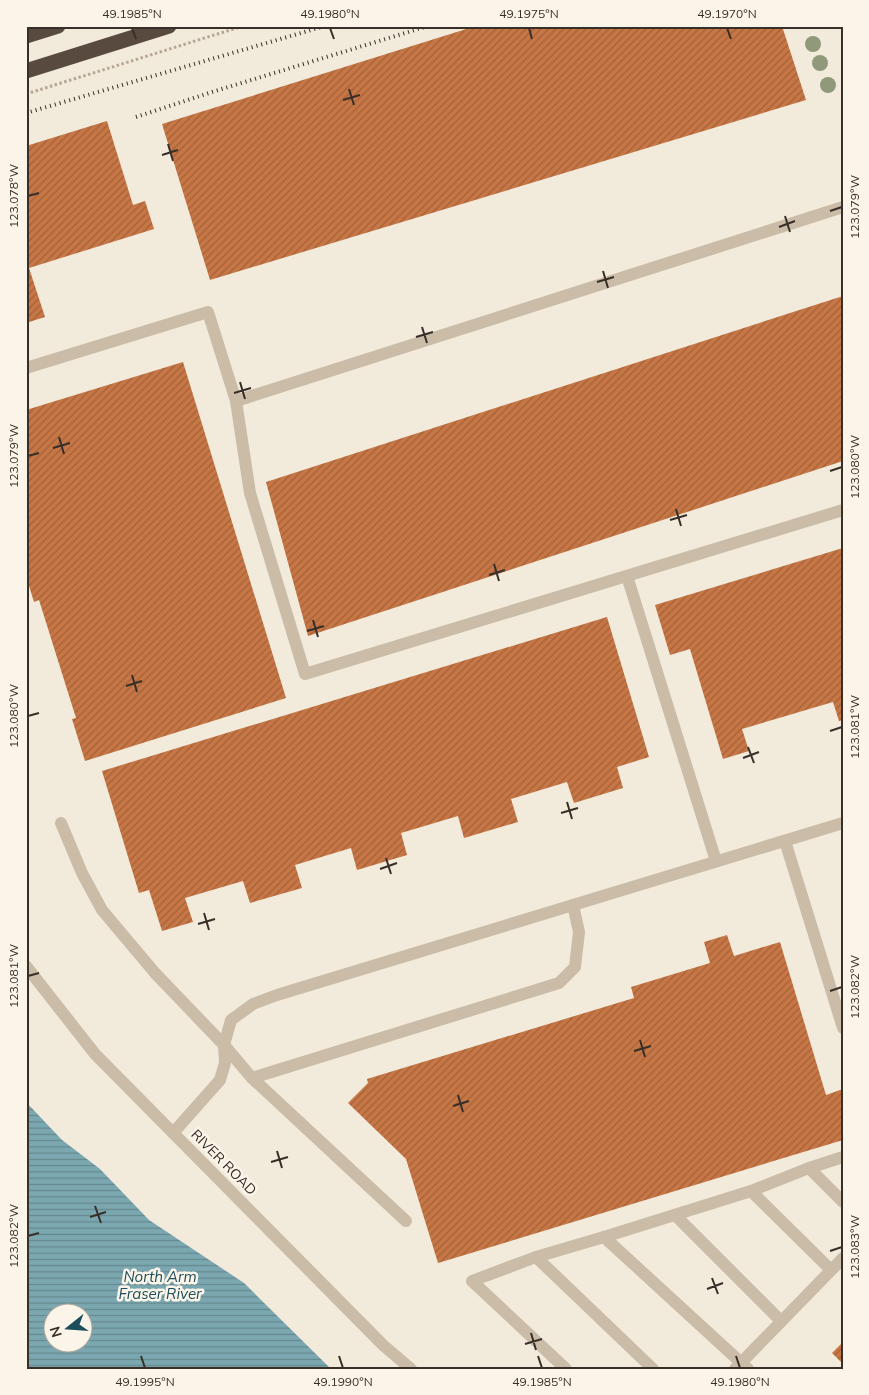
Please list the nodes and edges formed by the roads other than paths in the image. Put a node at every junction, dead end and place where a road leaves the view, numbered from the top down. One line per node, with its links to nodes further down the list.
1 (58, 26): 3 (highway)
2 (169, 26): 4 (highway)
3 (26, 36)
4 (26, 71)
5 (843, 207): 7 (street)
6 (26, 368): 7 (street)
7 (236, 401): 9 (street)
8 (843, 510): 9 (street)
9 (627, 576): 13 (street)
10 (61, 823): 17 (street)
11 (843, 823): 12 (street)
12 (785, 840): 13 (street); 16 (street)
13 (716, 862): 14 (street)
14 (573, 905): 17 (street); 18 (street)
15 (26, 966): 19 (street, RIVER ROAD)
16 (843, 1028)
17 (224, 1045): 18 (street); 19 (street)
18 (252, 1078): 25 (street)
19 (173, 1133): 32 (street, RIVER ROAD)
20 (843, 1157): 21 (street)
21 (809, 1168): 22 (street); 23 (street)
22 (752, 1191): 24 (street); 29 (street)
23 (843, 1202)
24 (675, 1215): 26 (street); 30 (street)
25 (406, 1221)
26 (604, 1237): 27 (street); 31 (street)
27 (536, 1257): 33 (street); 34 (street)
28 (843, 1258): 29 (street)
29 (831, 1270): 30 (street)
30 (781, 1321): 31 (street)
31 (741, 1367)
32 (411, 1369)
33 (566, 1369)
34 (653, 1369)

